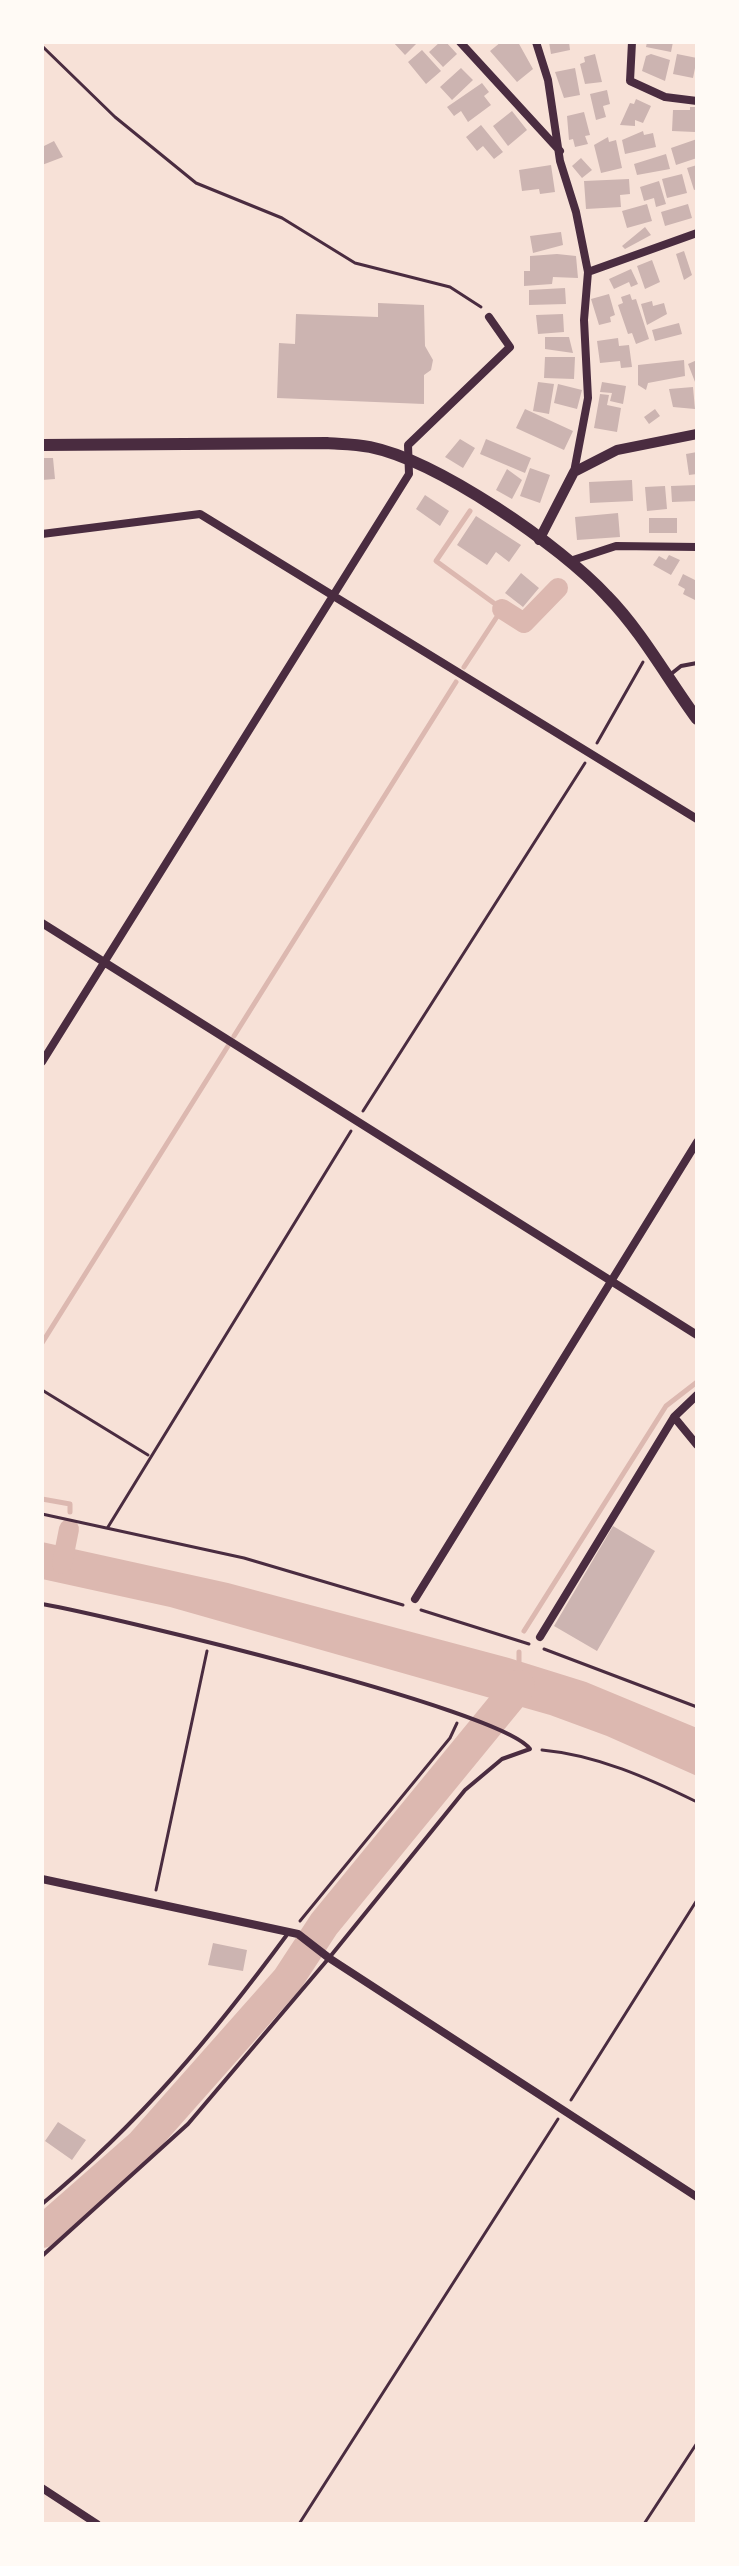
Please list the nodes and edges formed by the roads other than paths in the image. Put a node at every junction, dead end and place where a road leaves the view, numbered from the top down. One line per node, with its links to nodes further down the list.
1 (460, 42): 5 (street)
2 (536, 42): 5 (street)
3 (632, 42): 4 (street)
4 (697, 101)
5 (560, 152): 7 (street)
6 (697, 233): 7 (street)
7 (588, 272): 12 (street)
8 (489, 317): 11 (street)
9 (697, 434): 12 (street)
10 (42, 445): 11 (main road)
11 (410, 461): 14 (main road); 17 (street)
12 (574, 472): 14 (street)
13 (42, 534): 17 (street)
14 (539, 540): 16 (main road)
15 (697, 547): 16 (street)
16 (570, 561): 19 (main road)
17 (334, 596): 21 (street); 23 (street)
18 (697, 663): 19 (lane)
19 (666, 678): 20 (main road)
20 (697, 719)
21 (697, 819)
22 (42, 923): 23 (street)
23 (105, 962): 24 (street); 26 (street)
24 (42, 1062)
25 (697, 1142): 26 (street)
26 (610, 1278): 27 (street); 31 (street)
27 (697, 1335)
28 (697, 1395): 29 (street)
29 (674, 1417): 30 (street); 33 (street)
30 (697, 1445)
31 (415, 1599)
32 (42, 1604): 36 (lane)
33 (540, 1637)
34 (42, 1879): 35 (street)
35 (293, 1933): 36 (street); 38 (lane)
36 (326, 1956): 37 (street); 39 (lane)
37 (697, 2197)
38 (42, 2204)
39 (42, 2256)
40 (42, 2488): 41 (street)
41 (97, 2524)

